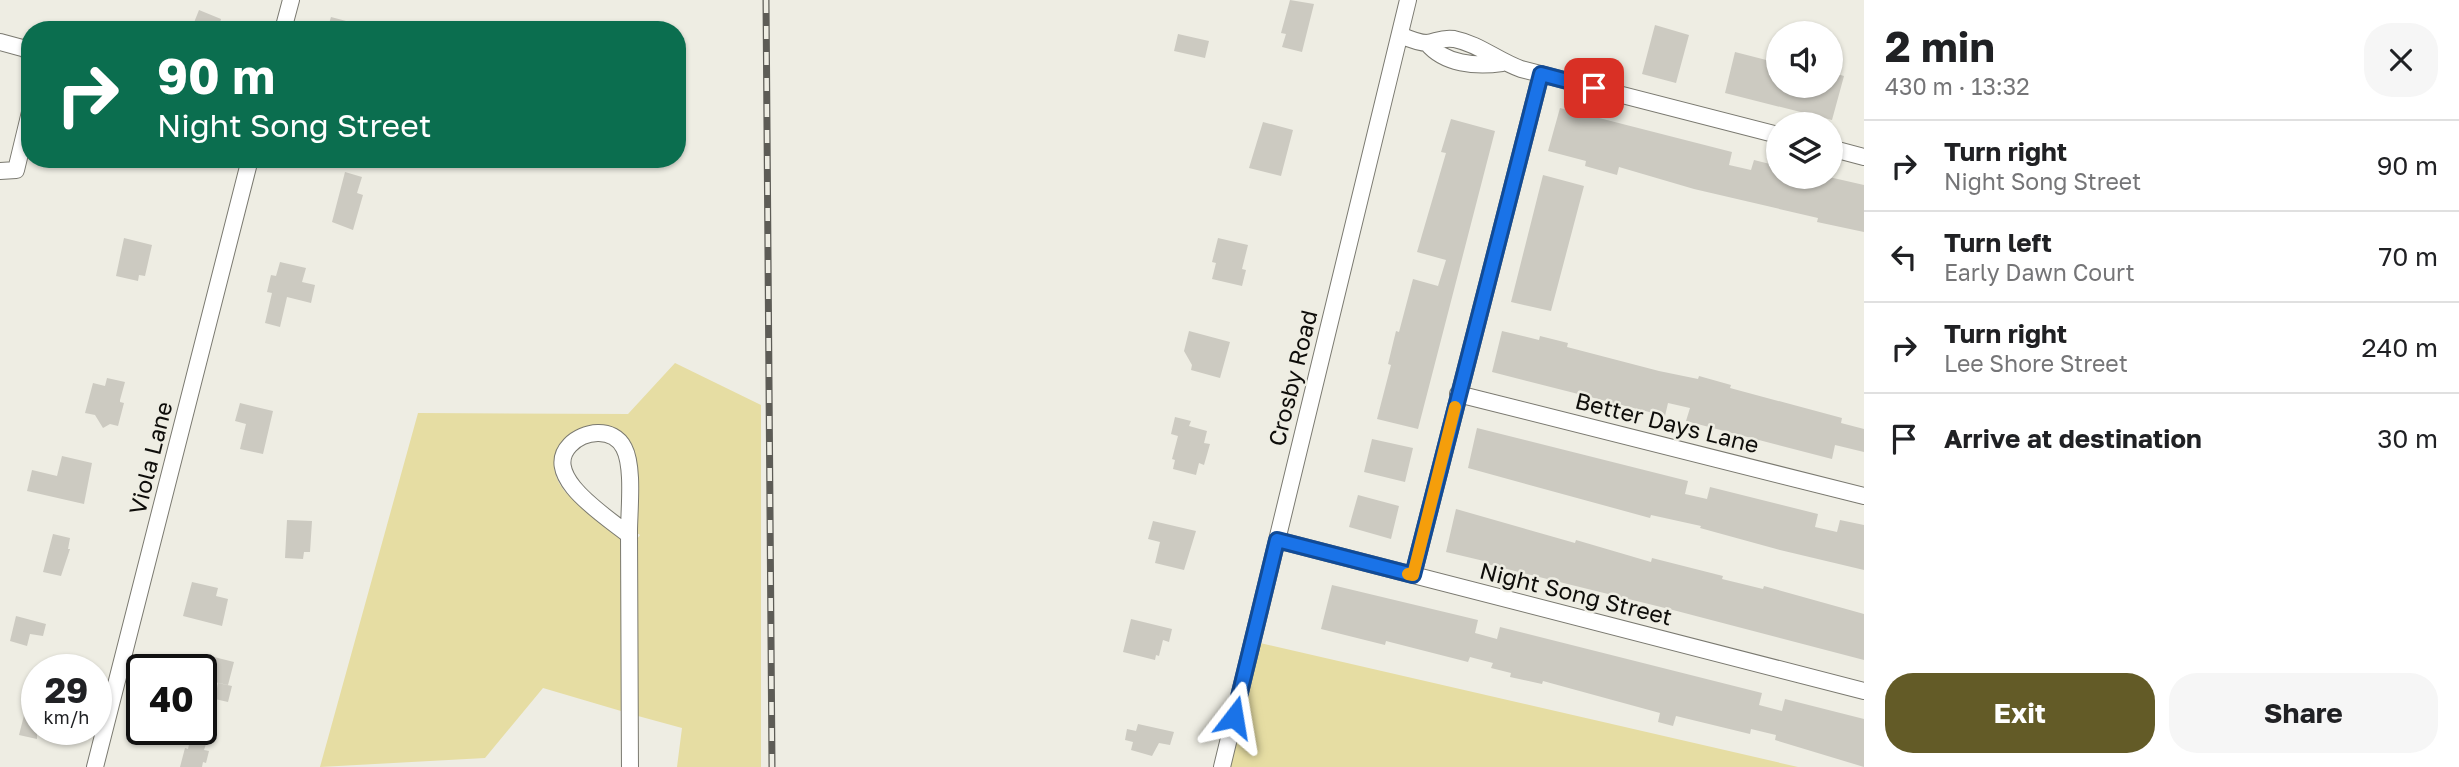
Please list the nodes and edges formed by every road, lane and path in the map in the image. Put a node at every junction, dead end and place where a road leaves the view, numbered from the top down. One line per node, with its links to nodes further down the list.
1 (291, 0): 3 (street)
2 (1408, 0): 4 (street, Crosby Road)
3 (285, 21)
4 (1400, 35): 7 (street); 17 (street, Crosby Road)
5 (0, 42): 6 (street)
6 (21, 48)
7 (1541, 74): 8 (street); 14 (street)
8 (1766, 132)
9 (21, 149): 13 (street)
10 (1843, 151): 11 (street)
11 (1864, 157)
12 (248, 168): 20 (street, Viola Lane)
13 (0, 172)
14 (1458, 394): 15 (street, Better Days Lane); 18 (street)
15 (1864, 496)
16 (629, 535): 16 (street); 21 (street)
17 (1277, 540): 18 (street, Night Song Street); 22 (street, Crosby Road)
18 (1413, 575): 19 (street, Night Song Street)
19 (1864, 691)
20 (95, 767)
21 (630, 767)
22 (1222, 767)

